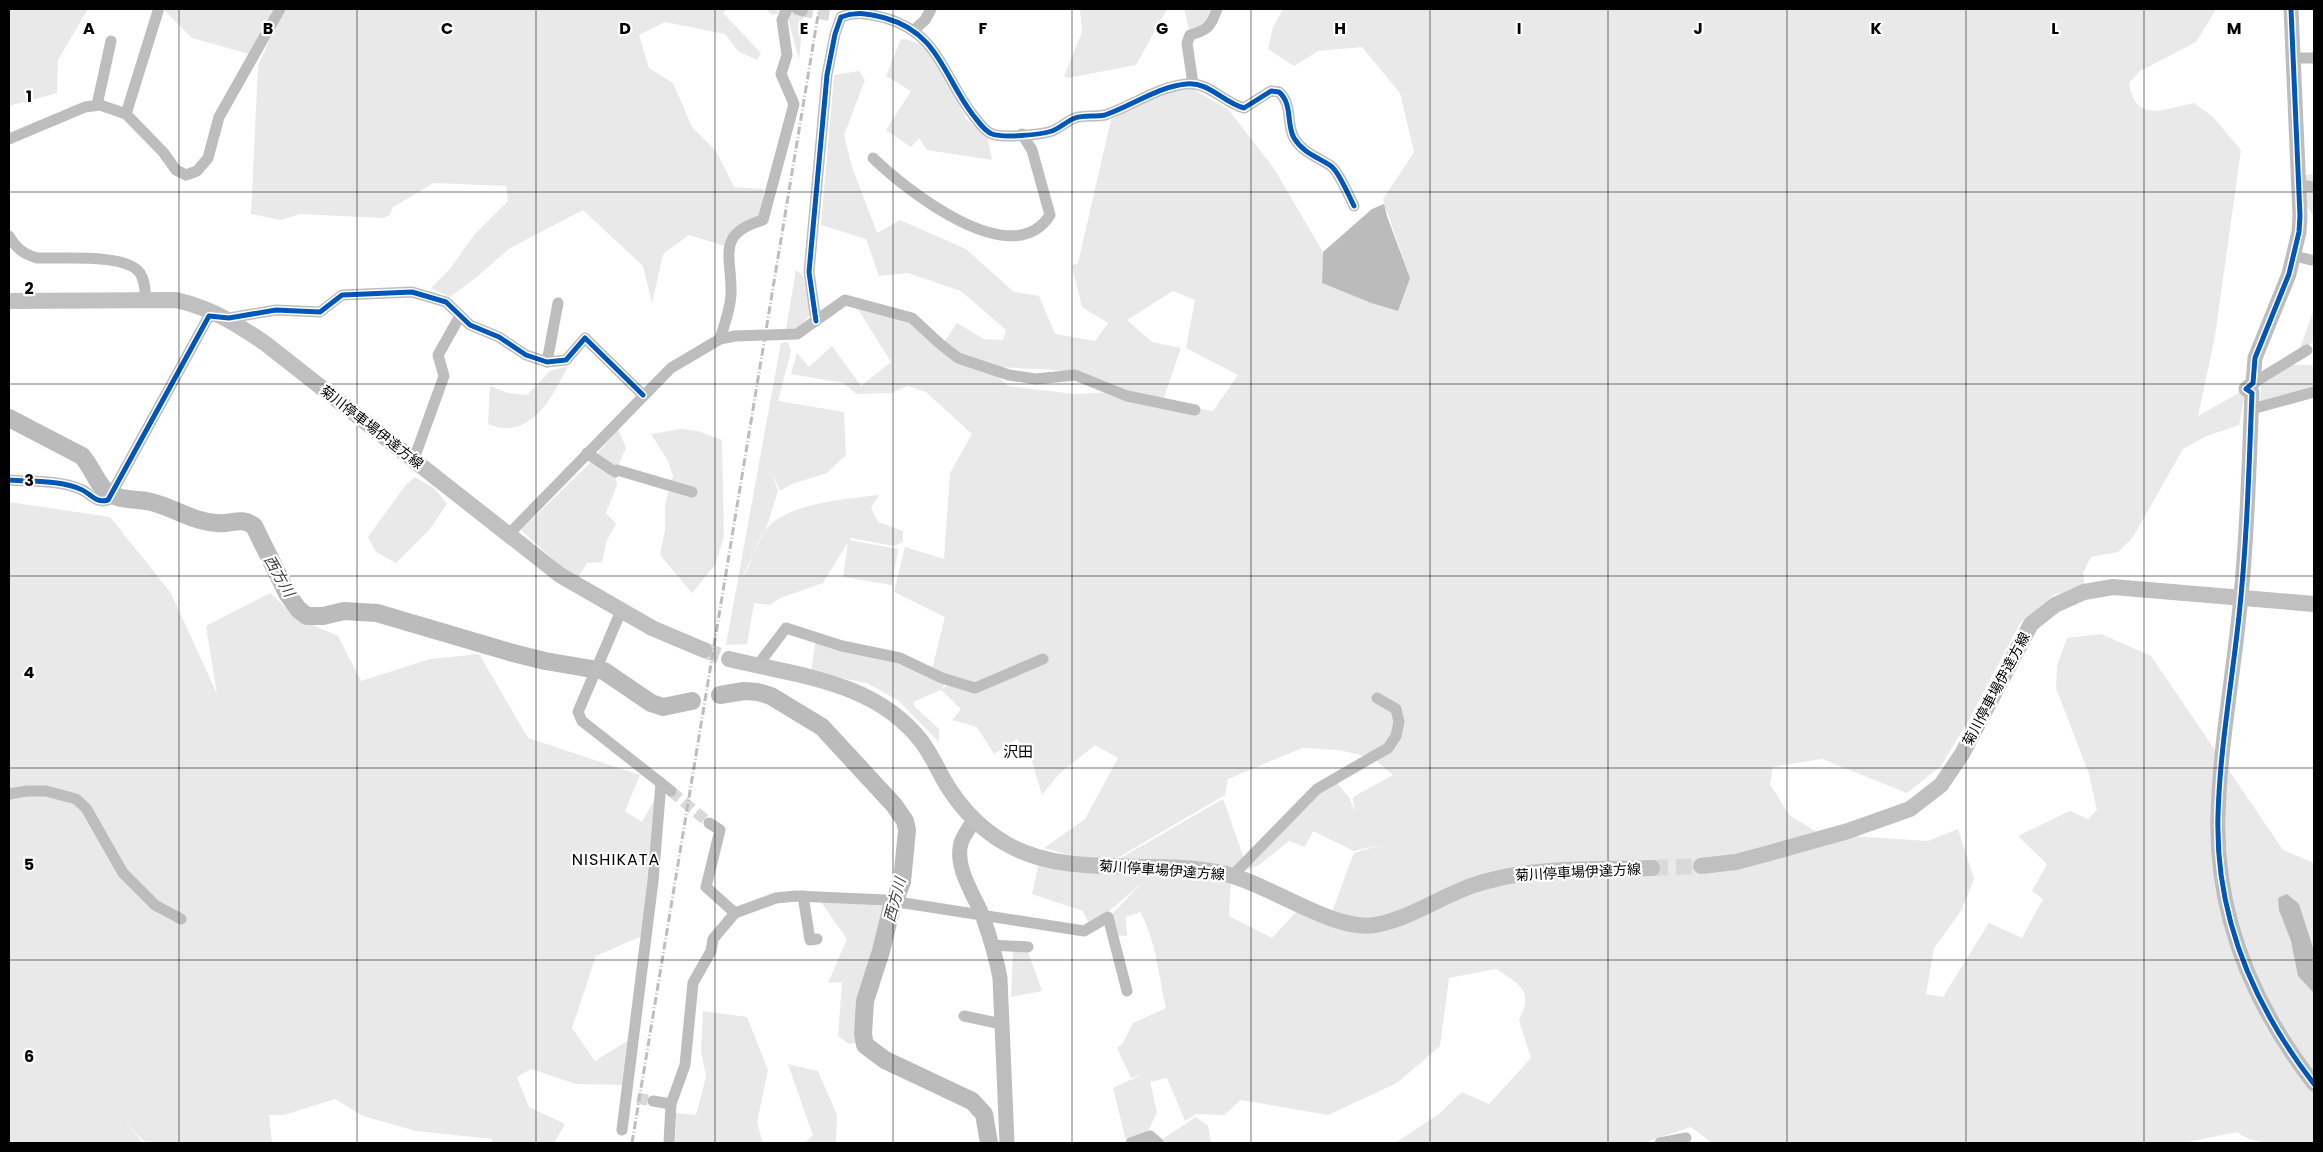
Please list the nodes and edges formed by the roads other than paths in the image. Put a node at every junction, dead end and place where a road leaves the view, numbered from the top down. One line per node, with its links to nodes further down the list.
1 (280, 9): 13 (street)
2 (788, 9): 29 (street)
3 (931, 9): 7 (street)
4 (1217, 9): 11 (street)
5 (2291, 9): 9 (street)
6 (158, 12): 13 (street)
7 (914, 30): 14 (street); 28 (street)
8 (111, 41): 12 (street)
9 (2294, 58): 10 (street); 17 (street)
10 (2314, 58)
11 (1193, 84): 14 (street); 19 (street)
12 (97, 105): 13 (street); 15 (street)
13 (126, 114)
14 (1022, 134): 16 (street)
15 (9, 139)
16 (873, 158)
17 (2299, 185): 18 (street); 21 (street)
18 (2314, 187)
19 (1354, 206)
20 (9, 236): 23 (street)
21 (2295, 256): 22 (street); 32 (street)
22 (2310, 260)
23 (146, 300): 24 (main road, 菊川停車場伊達方線); 27 (main road, 菊川停車場伊達方線)
24 (9, 301)
25 (558, 303): 31 (street)
26 (460, 316): 27 (street); 31 (street); 38 (street)
27 (229, 318): 38 (main road, 菊川停車場伊達方線); 40 (street)
28 (816, 321): 29 (street); 36 (street)
29 (720, 339): 34 (street)
30 (2307, 350): 32 (street)
31 (547, 362): 34 (street)
32 (2253, 383): 35 (street)
33 (2314, 392): 35 (street)
34 (644, 394): 37 (street)
35 (2252, 409): 44 (street)
36 (1195, 410)
37 (587, 453): 39 (street); 43 (street)
38 (414, 459): 43 (main road, 菊川停車場伊達方線)
39 (620, 469): 41 (street); 42 (street)
40 (9, 480)
41 (631, 482)
42 (692, 492)
43 (508, 535): 46 (main road, 菊川停車場伊達方線)
44 (2241, 597): 45 (main road, 菊川停車場伊達方線); 57 (main road, 菊川停車場伊達方線); 70 (street)
45 (2314, 604)
46 (621, 611): 47 (main road, 菊川停車場伊達方線); 52 (street)
47 (704, 650)
48 (729, 659): 50 (main road, 菊川停車場伊達方線)
49 (1043, 659): 50 (street)
50 (757, 666): 55 (main road, 菊川停車場伊達方線)
51 (1377, 698): 59 (street)
52 (661, 783): 53 (street); 73 (street)
53 (671, 791)
54 (9, 794): 63 (street)
55 (974, 820): 59 (main road, 菊川停車場伊達方線); 62 (street)
56 (708, 822): 61 (street)
57 (1701, 866)
58 (1652, 868): 59 (main road, 菊川停車場伊達方線)
59 (1232, 876)
60 (803, 896): 61 (street); 62 (street); 64 (street)
61 (735, 913): 72 (street)
62 (983, 916): 65 (street); 67 (street)
63 (181, 919)
64 (818, 939)
65 (992, 945): 66 (street); 69 (street)
66 (1028, 947)
67 (1127, 991)
68 (964, 1016): 69 (street)
69 (1002, 1024): 76 (street)
70 (2314, 1084)
71 (653, 1101): 72 (street)
72 (671, 1104): 75 (street)
73 (622, 1130)
74 (1686, 1138): 79 (street)
75 (669, 1143)
76 (1007, 1143)
77 (1132, 1143): 78 (street)
78 (1158, 1143)
79 (1660, 1143)

